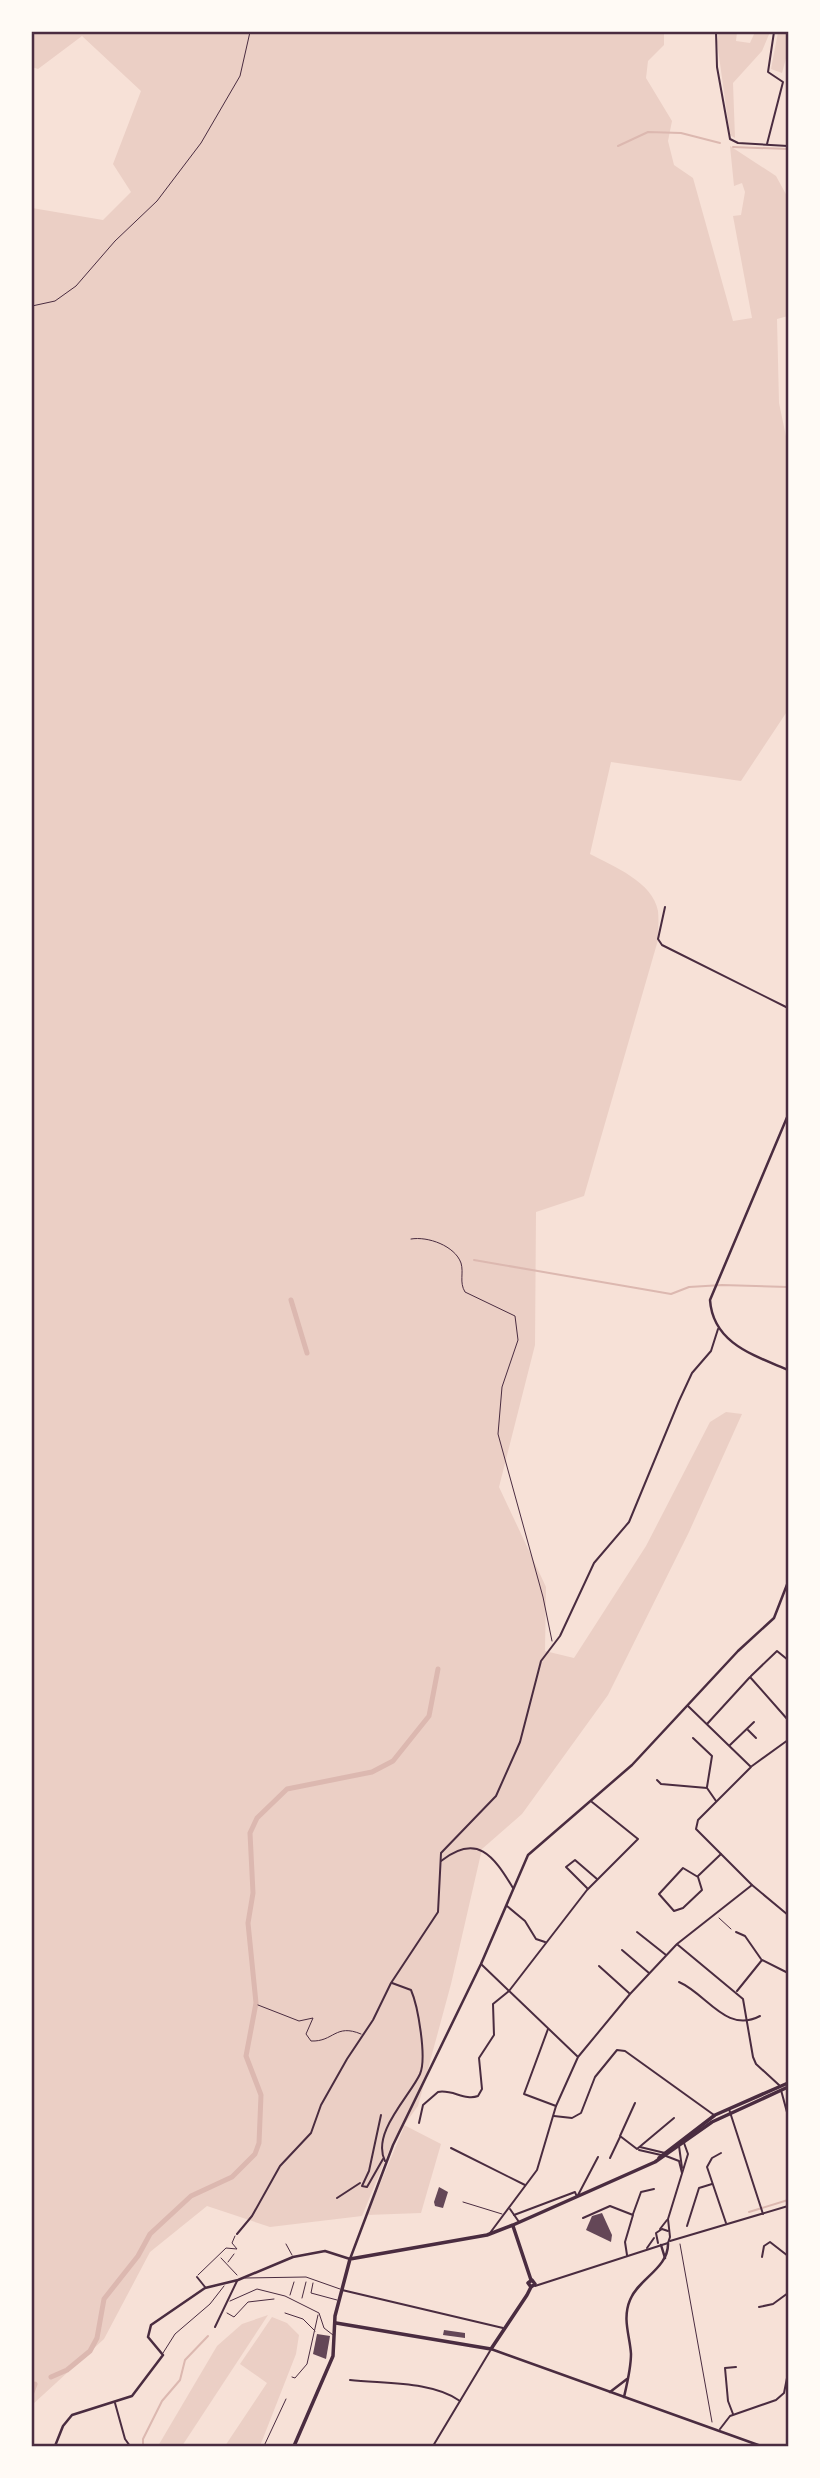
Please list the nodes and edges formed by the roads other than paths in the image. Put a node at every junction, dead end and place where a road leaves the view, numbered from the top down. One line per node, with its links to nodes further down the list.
1 (716, 32): 3 (street)
2 (774, 32): 3 (street)
3 (767, 145): 4 (street)
4 (789, 146)
5 (665, 907): 6 (street)
6 (789, 1008)
7 (789, 1115): 8 (street)
8 (718, 1329): 9 (street); 28 (street)
9 (789, 1370)
10 (789, 1582): 13 (street)
11 (789, 1660): 12 (street)
12 (750, 1677): 14 (street); 16 (street)
13 (688, 1706): 16 (street); 25 (street)
14 (789, 1720)
15 (754, 1722): 17 (street)
16 (707, 1724): 21 (street)
17 (747, 1729): 19 (street); 21 (street)
18 (693, 1738): 24 (street)
19 (756, 1738)
20 (789, 1740): 22 (street)
21 (729, 1745): 22 (street)
22 (751, 1767): 26 (street)
23 (657, 1780): 24 (street)
24 (707, 1788): 26 (street)
25 (591, 1801): 30 (street); 32 (street)
26 (716, 1802): 27 (street)
27 (721, 1854): 29 (street); 31 (street)
28 (441, 1861): 32 (street); 48 (street)
29 (698, 1877): 29 (street)
30 (597, 1879): 33 (street); 33 (street)
31 (752, 1885): 35 (street); 39 (street)
32 (513, 1889): 34 (street)
33 (588, 1889): 38 (street)
34 (506, 1905): 38 (street); 43 (street)
35 (789, 1915)
36 (637, 1932): 41 (street)
37 (736, 1933): 42 (street)
38 (545, 1942): 49 (street)
39 (677, 1944): 41 (street); 50 (street)
40 (622, 1950): 45 (street)
41 (667, 1956): 45 (street)
42 (762, 1960): 46 (street); 50 (street)
43 (481, 1964): 49 (street); 78 (street)
44 (599, 1966): 51 (street)
45 (650, 1973): 51 (street)
46 (789, 1973)
47 (679, 1982): 54 (street)
48 (391, 1983): 56 (street); 78 (street)
49 (509, 1991): 55 (street); 69 (street)
50 (736, 1992): 54 (street)
51 (630, 1994): 57 (street)
52 (258, 2005): 56 (lane)
53 (760, 2016): 54 (street)
54 (748, 2022): 59 (street)
55 (548, 2028): 57 (street); 61 (street)
56 (363, 2035): 102 (street)
57 (578, 2057): 61 (street)
58 (789, 2085): 59 (main road)
59 (781, 2089): 63 (main road); 63 (main road); 66 (street)
60 (635, 2103): 70 (street)
61 (556, 2106): 65 (street)
62 (704, 2109): 65 (street); 68 (street); 68 (street)
63 (729, 2111): 68 (main road); 92 (street)
64 (381, 2115): 81 (street)
65 (553, 2116): 83 (street)
66 (789, 2116)
67 (674, 2119): 73 (street)
68 (713, 2119): 71 (main road)
69 (419, 2123)
70 (620, 2136): 73 (street); 77 (street)
71 (680, 2143): 75 (main road); 79 (street); 80 (street)
72 (451, 2148): 83 (street)
73 (639, 2148): 75 (street)
74 (721, 2153): 82 (street)
75 (665, 2155): 79 (street); 85 (main road)
76 (598, 2157): 85 (street)
77 (610, 2158)
78 (385, 2161): 81 (street); 116 (street)
79 (682, 2169): 80 (street)
80 (681, 2174): 95 (street)
81 (361, 2183): 86 (street)
82 (713, 2184): 97 (street); 99 (street)
83 (527, 2185): 88 (street)
84 (654, 2189): 93 (street)
85 (576, 2197): 91 (street); 96 (main road)
86 (337, 2198)
87 (463, 2202): 90 (lane)
88 (511, 2206): 90 (street); 91 (street)
89 (789, 2206): 92 (street)
90 (504, 2215): 103 (street)
91 (514, 2215): 96 (street)
92 (763, 2215): 97 (street)
93 (633, 2216): 94 (street); 111 (street)
94 (583, 2218)
95 (668, 2219): 100 (street); 101 (street)
96 (519, 2222): 98 (main road)
97 (727, 2224): 106 (street)
98 (513, 2225): 103 (main road); 121 (main road)
99 (687, 2226)
100 (660, 2230): 101 (street); 105 (street)
101 (668, 2231): 104 (street)
102 (237, 2234): 117 (lane)
103 (488, 2234): 116 (main road)
104 (670, 2235): 106 (street); 107 (street)
105 (655, 2238): 108 (street); 110 (street)
106 (679, 2239): 107 (street)
107 (668, 2242): 108 (street); 115 (street)
108 (660, 2244): 110 (street); 115 (street)
109 (286, 2245): 113 (lane)
110 (645, 2251): 111 (street)
111 (627, 2256): 121 (street)
112 (789, 2256): 114 (street)
113 (293, 2257): 116 (street); 118 (street)
114 (762, 2257)
115 (664, 2258): 140 (street)
116 (350, 2259): 123 (main road)
117 (197, 2277): 122 (street)
118 (240, 2279): 119 (street); 120 (lane); 125 (street)
119 (226, 2281): 122 (street); 136 (lane)
120 (314, 2281): 123 (lane); 126 (lane)
121 (533, 2287): 132 (main road)
122 (205, 2288): 136 (street)
123 (341, 2289): 126 (main road); 132 (street)
124 (789, 2293): 127 (street)
125 (230, 2301): 129 (lane); 131 (street)
126 (338, 2301): 130 (main road)
127 (759, 2307)
128 (285, 2313): 133 (lane)
129 (318, 2313): 133 (lane); 134 (lane)
130 (336, 2323): 134 (main road); 135 (main road)
131 (215, 2327)
132 (505, 2329): 135 (main road)
133 (317, 2332): 139 (lane)
134 (337, 2337): 154 (main road)
135 (491, 2349): 142 (street); 147 (street)
136 (163, 2353): 148 (street)
137 (736, 2367): 149 (street)
138 (789, 2373): 143 (street)
139 (292, 2377)
140 (626, 2379): 142 (street); 145 (street)
141 (350, 2380): 147 (street)
142 (610, 2392): 145 (street)
143 (784, 2393): 144 (street); 149 (street)
144 (789, 2394)
145 (624, 2397): 150 (street)
146 (286, 2399): 153 (lane)
147 (460, 2401): 155 (street)
148 (115, 2403): 151 (street); 152 (street)
149 (733, 2415): 150 (street)
150 (718, 2431): 156 (street)
151 (55, 2446)
152 (130, 2446)
153 (264, 2446)
154 (294, 2446)
155 (433, 2446)
156 (761, 2446)

